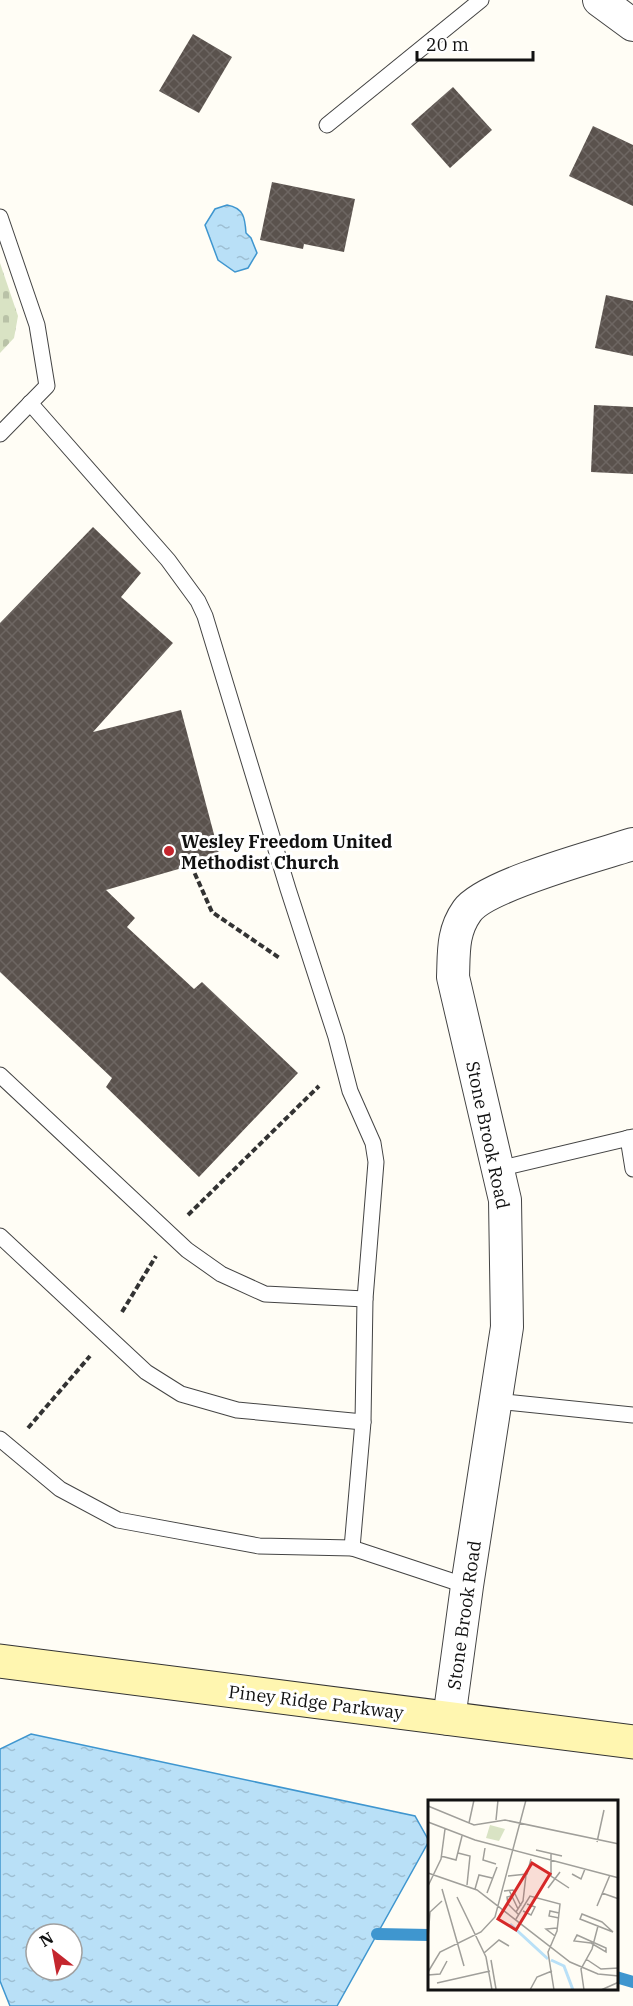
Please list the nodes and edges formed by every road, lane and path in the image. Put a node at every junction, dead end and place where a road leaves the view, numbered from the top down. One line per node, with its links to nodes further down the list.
1 (481, 0): 4 (lane)
2 (599, 0): 3 (street)
3 (633, 25)
4 (327, 126)
5 (0, 217): 6 (lane)
6 (30, 403): 7 (lane); 18 (lane)
7 (0, 434)
8 (633, 844): 14 (street, Stone Brook Road)
9 (191, 865): 10 (path)
10 (284, 961)
11 (0, 1075): 16 (lane)
12 (320, 1084): 16 (path)
13 (630, 1138): 14 (lane); 15 (lane)
14 (498, 1169): 20 (street, Stone Brook Road)
15 (633, 1169)
16 (169, 1233): 18 (lane); 19 (path)
17 (0, 1236): 19 (lane)
18 (365, 1299): 22 (lane)
19 (107, 1336): 22 (lane); 23 (path)
20 (496, 1401): 21 (lane); 25 (street, Stone Brook Road)
21 (633, 1415)
22 (363, 1422): 24 (lane)
23 (5, 1444): 24 (lane)
24 (352, 1548): 25 (lane)
25 (467, 1586): 27 (street, Stone Brook Road)
26 (0, 1661): 27 (street, Piney Ridge Parkway)
27 (449, 1719): 28 (street, Piney Ridge Parkway)
28 (633, 1742)

